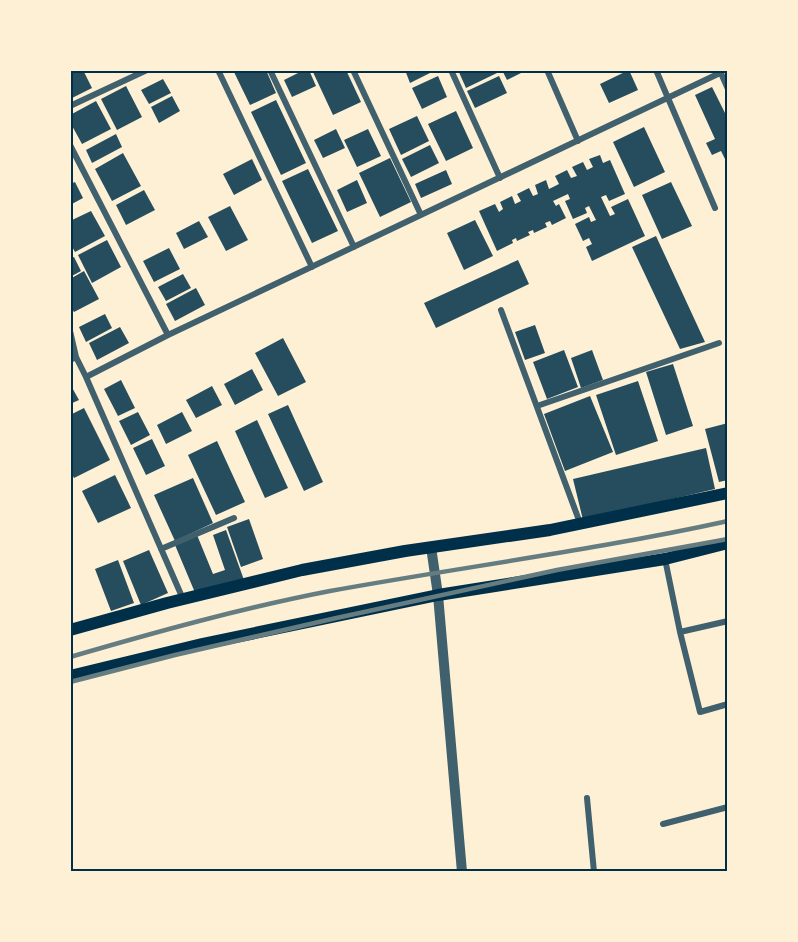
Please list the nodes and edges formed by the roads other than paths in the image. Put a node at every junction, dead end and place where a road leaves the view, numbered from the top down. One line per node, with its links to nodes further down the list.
1 (147, 70): 11 (street)
2 (218, 70): 18 (street)
3 (270, 70): 17 (street)
4 (353, 70): 16 (street)
5 (451, 70): 14 (street)
6 (547, 70): 12 (street)
7 (656, 70): 10 (street)
8 (720, 72): 9 (street); 10 (street)
9 (728, 89)
10 (668, 99): 12 (street); 15 (street)
11 (70, 106)
12 (578, 141): 14 (street)
13 (70, 145): 21 (street)
14 (500, 178): 16 (street)
15 (715, 208)
16 (421, 215): 17 (street)
17 (354, 247): 18 (street)
18 (312, 267): 21 (street)
19 (501, 310): 25 (street)
20 (70, 331): 23 (street)
21 (168, 335): 24 (street)
22 (719, 343): 25 (street)
23 (73, 358): 24 (street)
24 (86, 377): 31 (street)
25 (537, 406): 28 (street)
26 (728, 493): 28 (main road)
27 (234, 518): 31 (street)
28 (580, 524): 30 (main road)
29 (728, 543): 32 (main road)
30 (431, 547): 33 (street); 34 (main road)
31 (161, 549): 34 (street)
32 (664, 559): 33 (main road); 37 (street)
33 (438, 595): 38 (main road); 43 (street)
34 (183, 599): 36 (main road)
35 (728, 621): 37 (street)
36 (70, 630)
37 (680, 632): 39 (street)
38 (70, 676)
39 (728, 704)
40 (587, 798): 44 (street)
41 (728, 807): 42 (street)
42 (663, 824)
43 (462, 872)
44 (594, 872)

